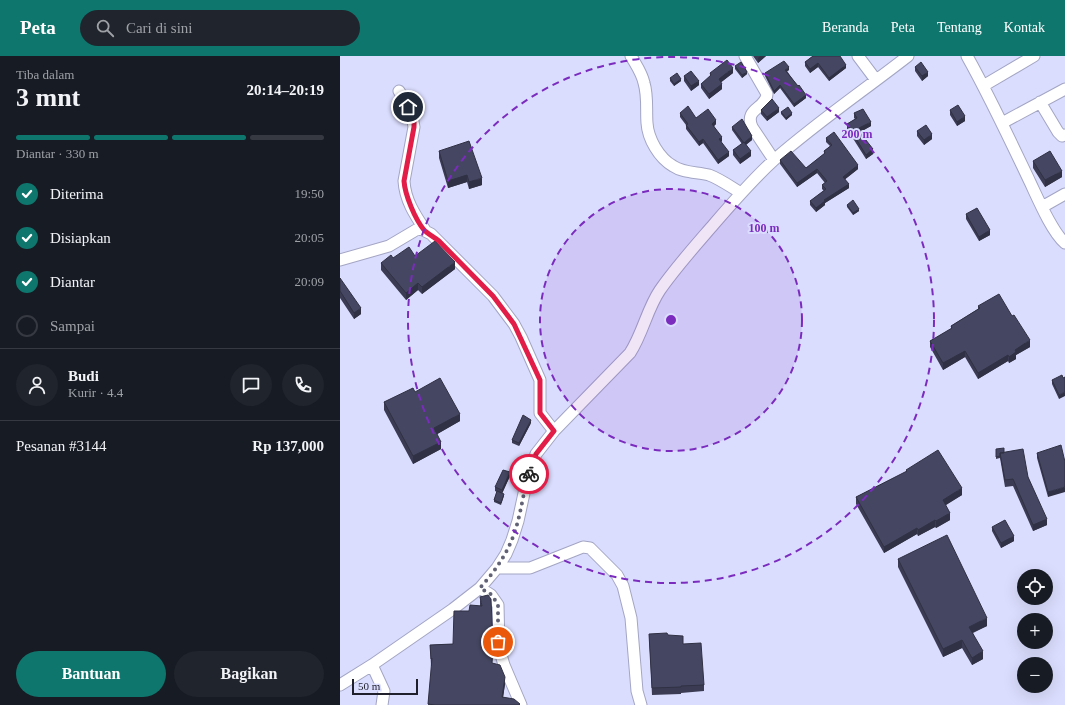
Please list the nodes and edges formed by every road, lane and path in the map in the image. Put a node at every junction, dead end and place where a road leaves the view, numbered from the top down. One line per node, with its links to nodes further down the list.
1 (631, 56): 15 (street)
2 (745, 56): 14 (street)
3 (858, 56): 7 (street)
4 (908, 56): 7 (street)
5 (967, 56): 8 (street)
6 (1034, 56): 8 (street)
7 (876, 80): 14 (street)
8 (983, 86): 12 (street)
9 (1065, 89): 11 (street)
10 (399, 91): 18 (street)
11 (1040, 102): 12 (street); 13 (street)
12 (1002, 123): 17 (street)
13 (1065, 135)
14 (774, 160): 15 (street)
15 (741, 193): 21 (street)
16 (1065, 194): 17 (street)
17 (1042, 207): 19 (street)
18 (425, 230): 20 (street); 21 (street)
19 (1065, 243)
20 (340, 260)
21 (554, 431): 22 (street)
22 (497, 568): 23 (street); 28 (street)
23 (480, 588): 24 (street); 27 (street)
24 (372, 665): 25 (street); 26 (street)
25 (340, 685)
26 (382, 705)
27 (521, 705)
28 (641, 705)

